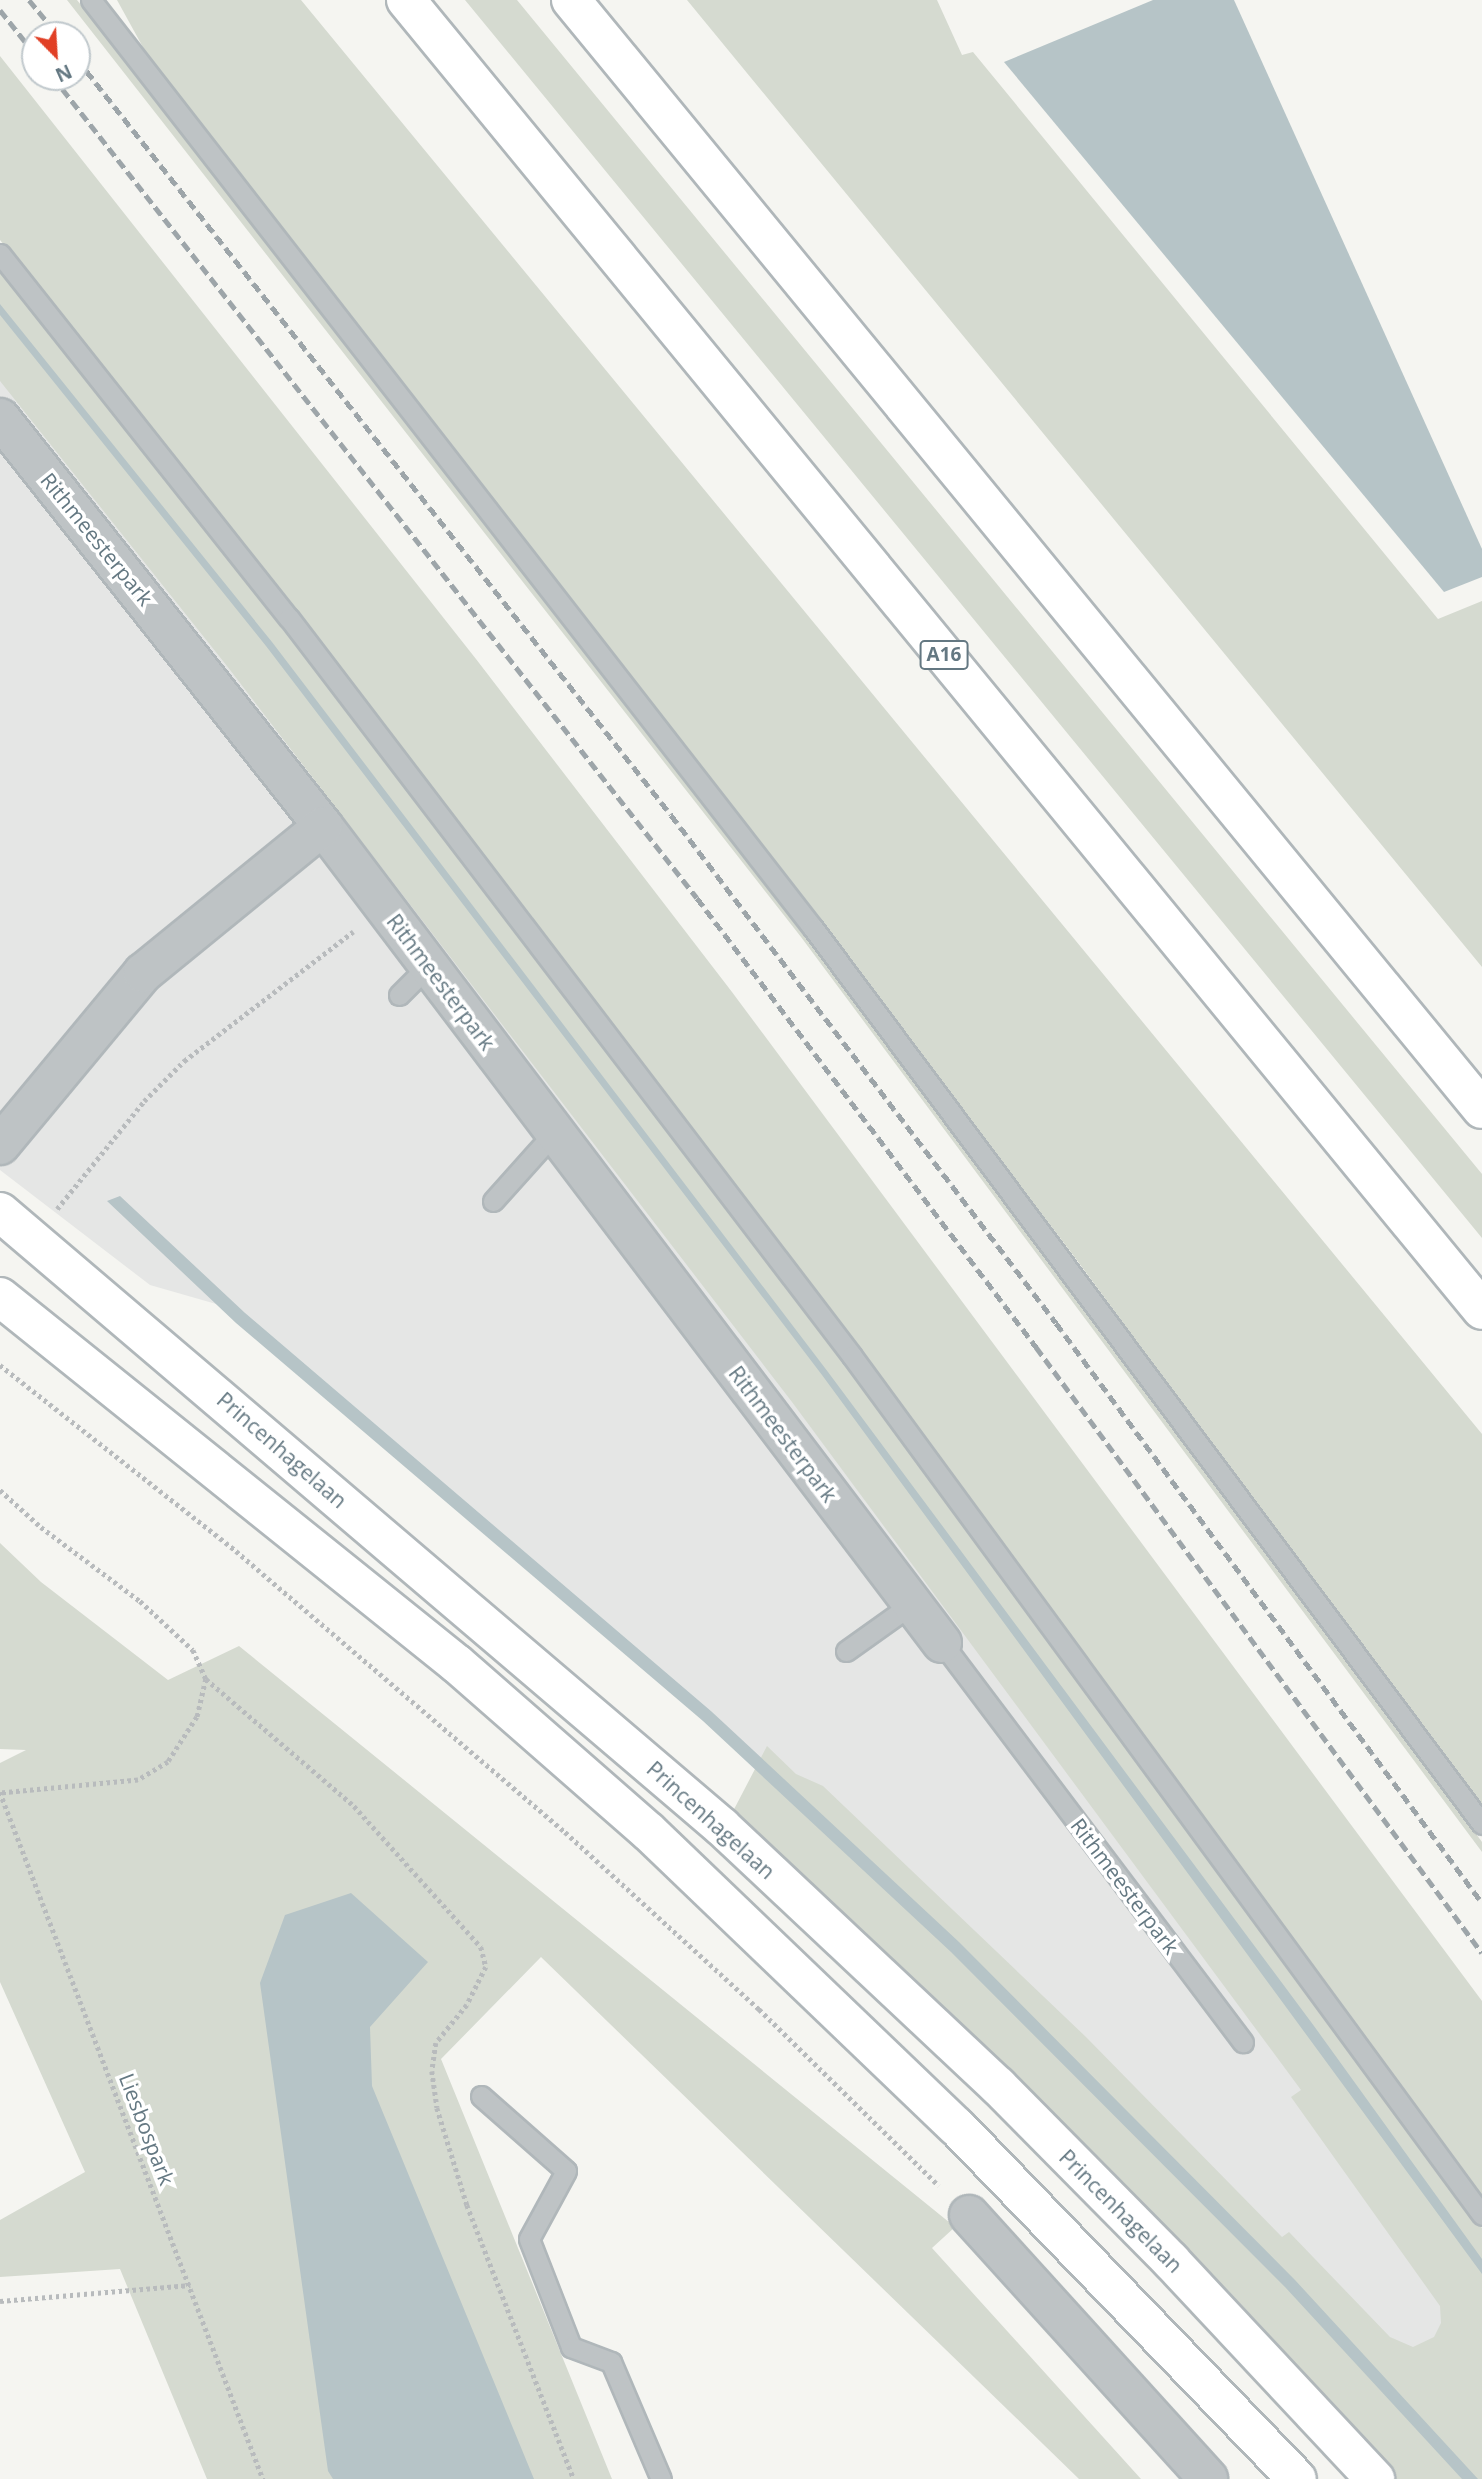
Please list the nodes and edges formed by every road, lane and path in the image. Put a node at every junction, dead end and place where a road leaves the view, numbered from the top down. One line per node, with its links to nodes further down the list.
1 (91, 0): 25 (lane)
2 (406, 0): 17 (main road, A16)
3 (571, 0): 10 (main road)
4 (0, 254): 28 (lane)
5 (0, 418): 6 (street, Rithmeesterpark)
6 (323, 826): 7 (street, Rithmeesterpark); 12 (street)
7 (385, 908): 8 (street, Rithmeesterpark); 15 (path)
8 (429, 965): 9 (lane); 11 (street, Rithmeesterpark)
9 (400, 995)
10 (1482, 1109)
11 (555, 1132): 13 (lane); 20 (street, Rithmeesterpark)
12 (0, 1145)
13 (493, 1201)
14 (0, 1212): 15 (main road, Princenhagelaan)
15 (34, 1238): 37 (main road, Princenhagelaan)
16 (0, 1297): 36 (main road)
17 (1482, 1310)
18 (0, 1364): 29 (path)
19 (0, 1490): 23 (path)
20 (912, 1604): 21 (street, Rithmeesterpark); 22 (lane)
21 (942, 1643): 26 (lane, Rithmeesterpark)
22 (846, 1651)
23 (206, 1679): 24 (path); 33 (path)
24 (0, 1792): 30 (path, Liesbospark)
25 (1482, 1825)
26 (1243, 2042)
27 (481, 2096): 34 (lane)
28 (1482, 2215)
29 (969, 2216): 35 (street)
30 (190, 2285): 31 (path); 32 (path, Liesbospark)
31 (0, 2301)
32 (263, 2479)
33 (574, 2479)
34 (661, 2479)
35 (1208, 2479)
36 (1297, 2479)
37 (1375, 2479)

